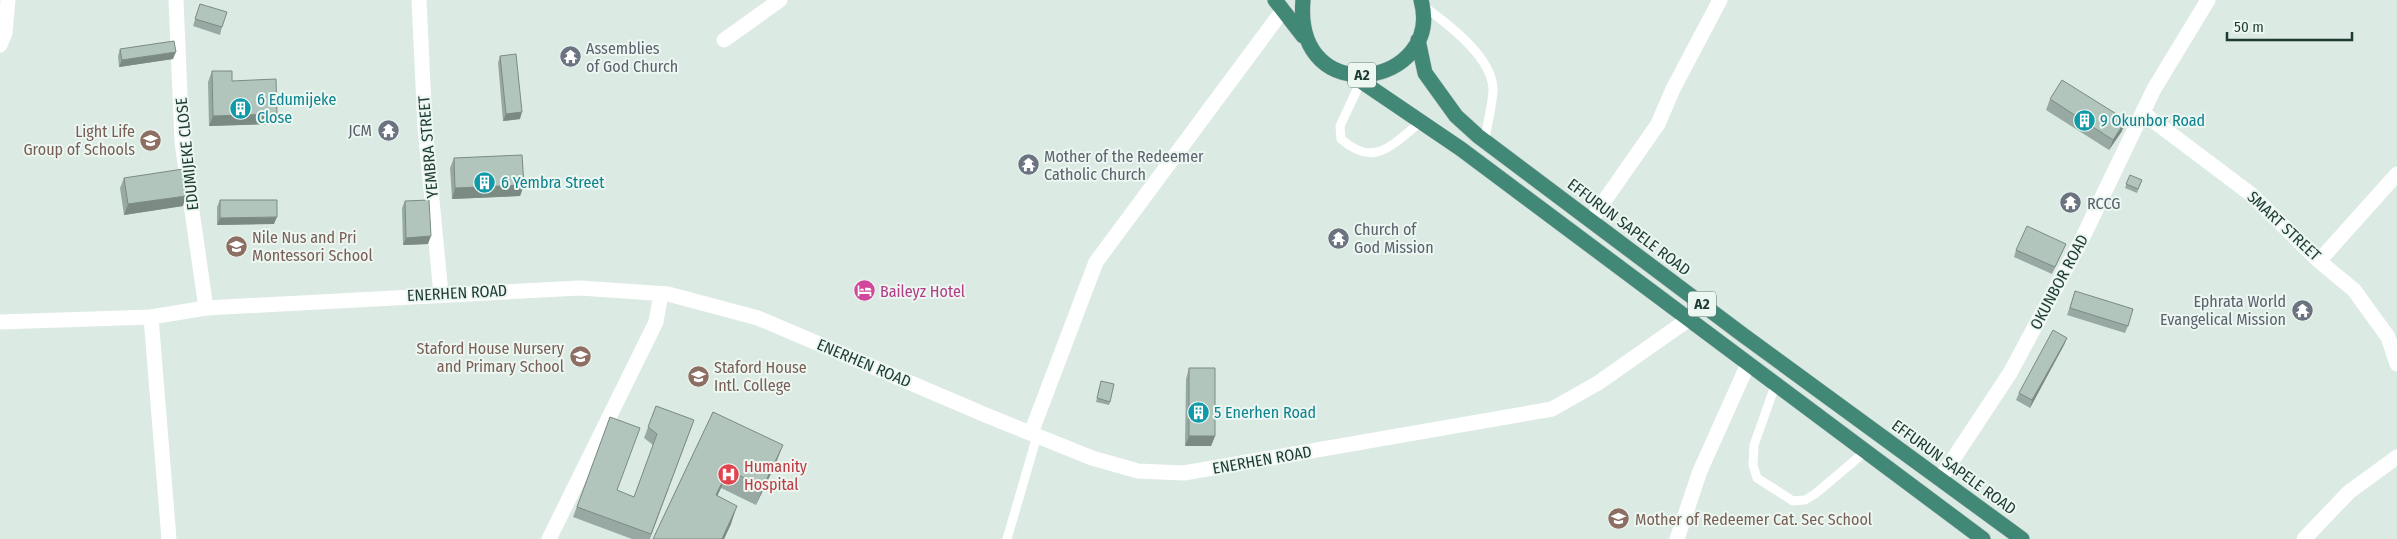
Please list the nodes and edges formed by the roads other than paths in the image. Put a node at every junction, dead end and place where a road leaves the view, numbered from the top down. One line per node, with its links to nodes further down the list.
1 (8, 0): 13 (street)
2 (176, 0): 23 (street, EDUMIJEKE CLOSE)
3 (419, 0): 21 (street, YEMBRA STREET)
4 (780, 0): 10 (street)
5 (1303, 0): 11 (highway, A2)
6 (1720, 0): 19 (street)
7 (2208, 0): 15 (street, OKUNBOR ROAD)
8 (1422, 3): 12 (highway, A2); 17 (lane)
9 (1279, 5): 11 (highway, A2); 30 (street)
10 (724, 40)
11 (1306, 40): 14 (highway, A2)
12 (1418, 40): 14 (highway, A2); 17 (highway, EFFURUN SAPELE ROAD / A2)
13 (0, 44)
14 (1356, 78): 16 (highway, A2); 16 (lane)
15 (2143, 113): 20 (street, SMART STREET); 33 (street, OKUNBOR ROAD)
16 (1421, 122): 25 (highway, A2)
17 (1484, 140): 19 (highway, EFFURUN SAPELE ROAD / A2)
18 (2397, 174): 20 (street)
19 (1591, 220): 33 (highway, EFFURUN SAPELE ROAD / A2)
20 (2319, 261): 28 (street, SMART STREET)
21 (441, 294): 22 (street, ENERHEN ROAD); 23 (street, ENERHEN ROAD)
22 (661, 294): 30 (street, ENERHEN ROAD); 35 (street)
23 (206, 308): 24 (street, ENERHEN ROAD)
24 (151, 317): 26 (street, ENERHEN ROAD); 34 (street)
25 (1689, 318): 27 (highway, A2); 30 (street, ENERHEN ROAD)
26 (0, 322)
27 (1748, 364): 29 (highway, A2); 37 (street)
28 (2397, 364)
29 (1776, 383): 31 (highway, A2); 31 (lane)
30 (1034, 434): 36 (lane)
31 (1866, 450): 38 (highway, A2)
32 (2397, 456): 40 (street)
33 (1940, 478): 39 (highway, EFFURUN SAPELE ROAD / A2)
34 (169, 539)
35 (549, 539)
36 (1007, 539)
37 (1677, 539)
38 (1983, 539)
39 (2022, 539)
40 (2304, 539)

